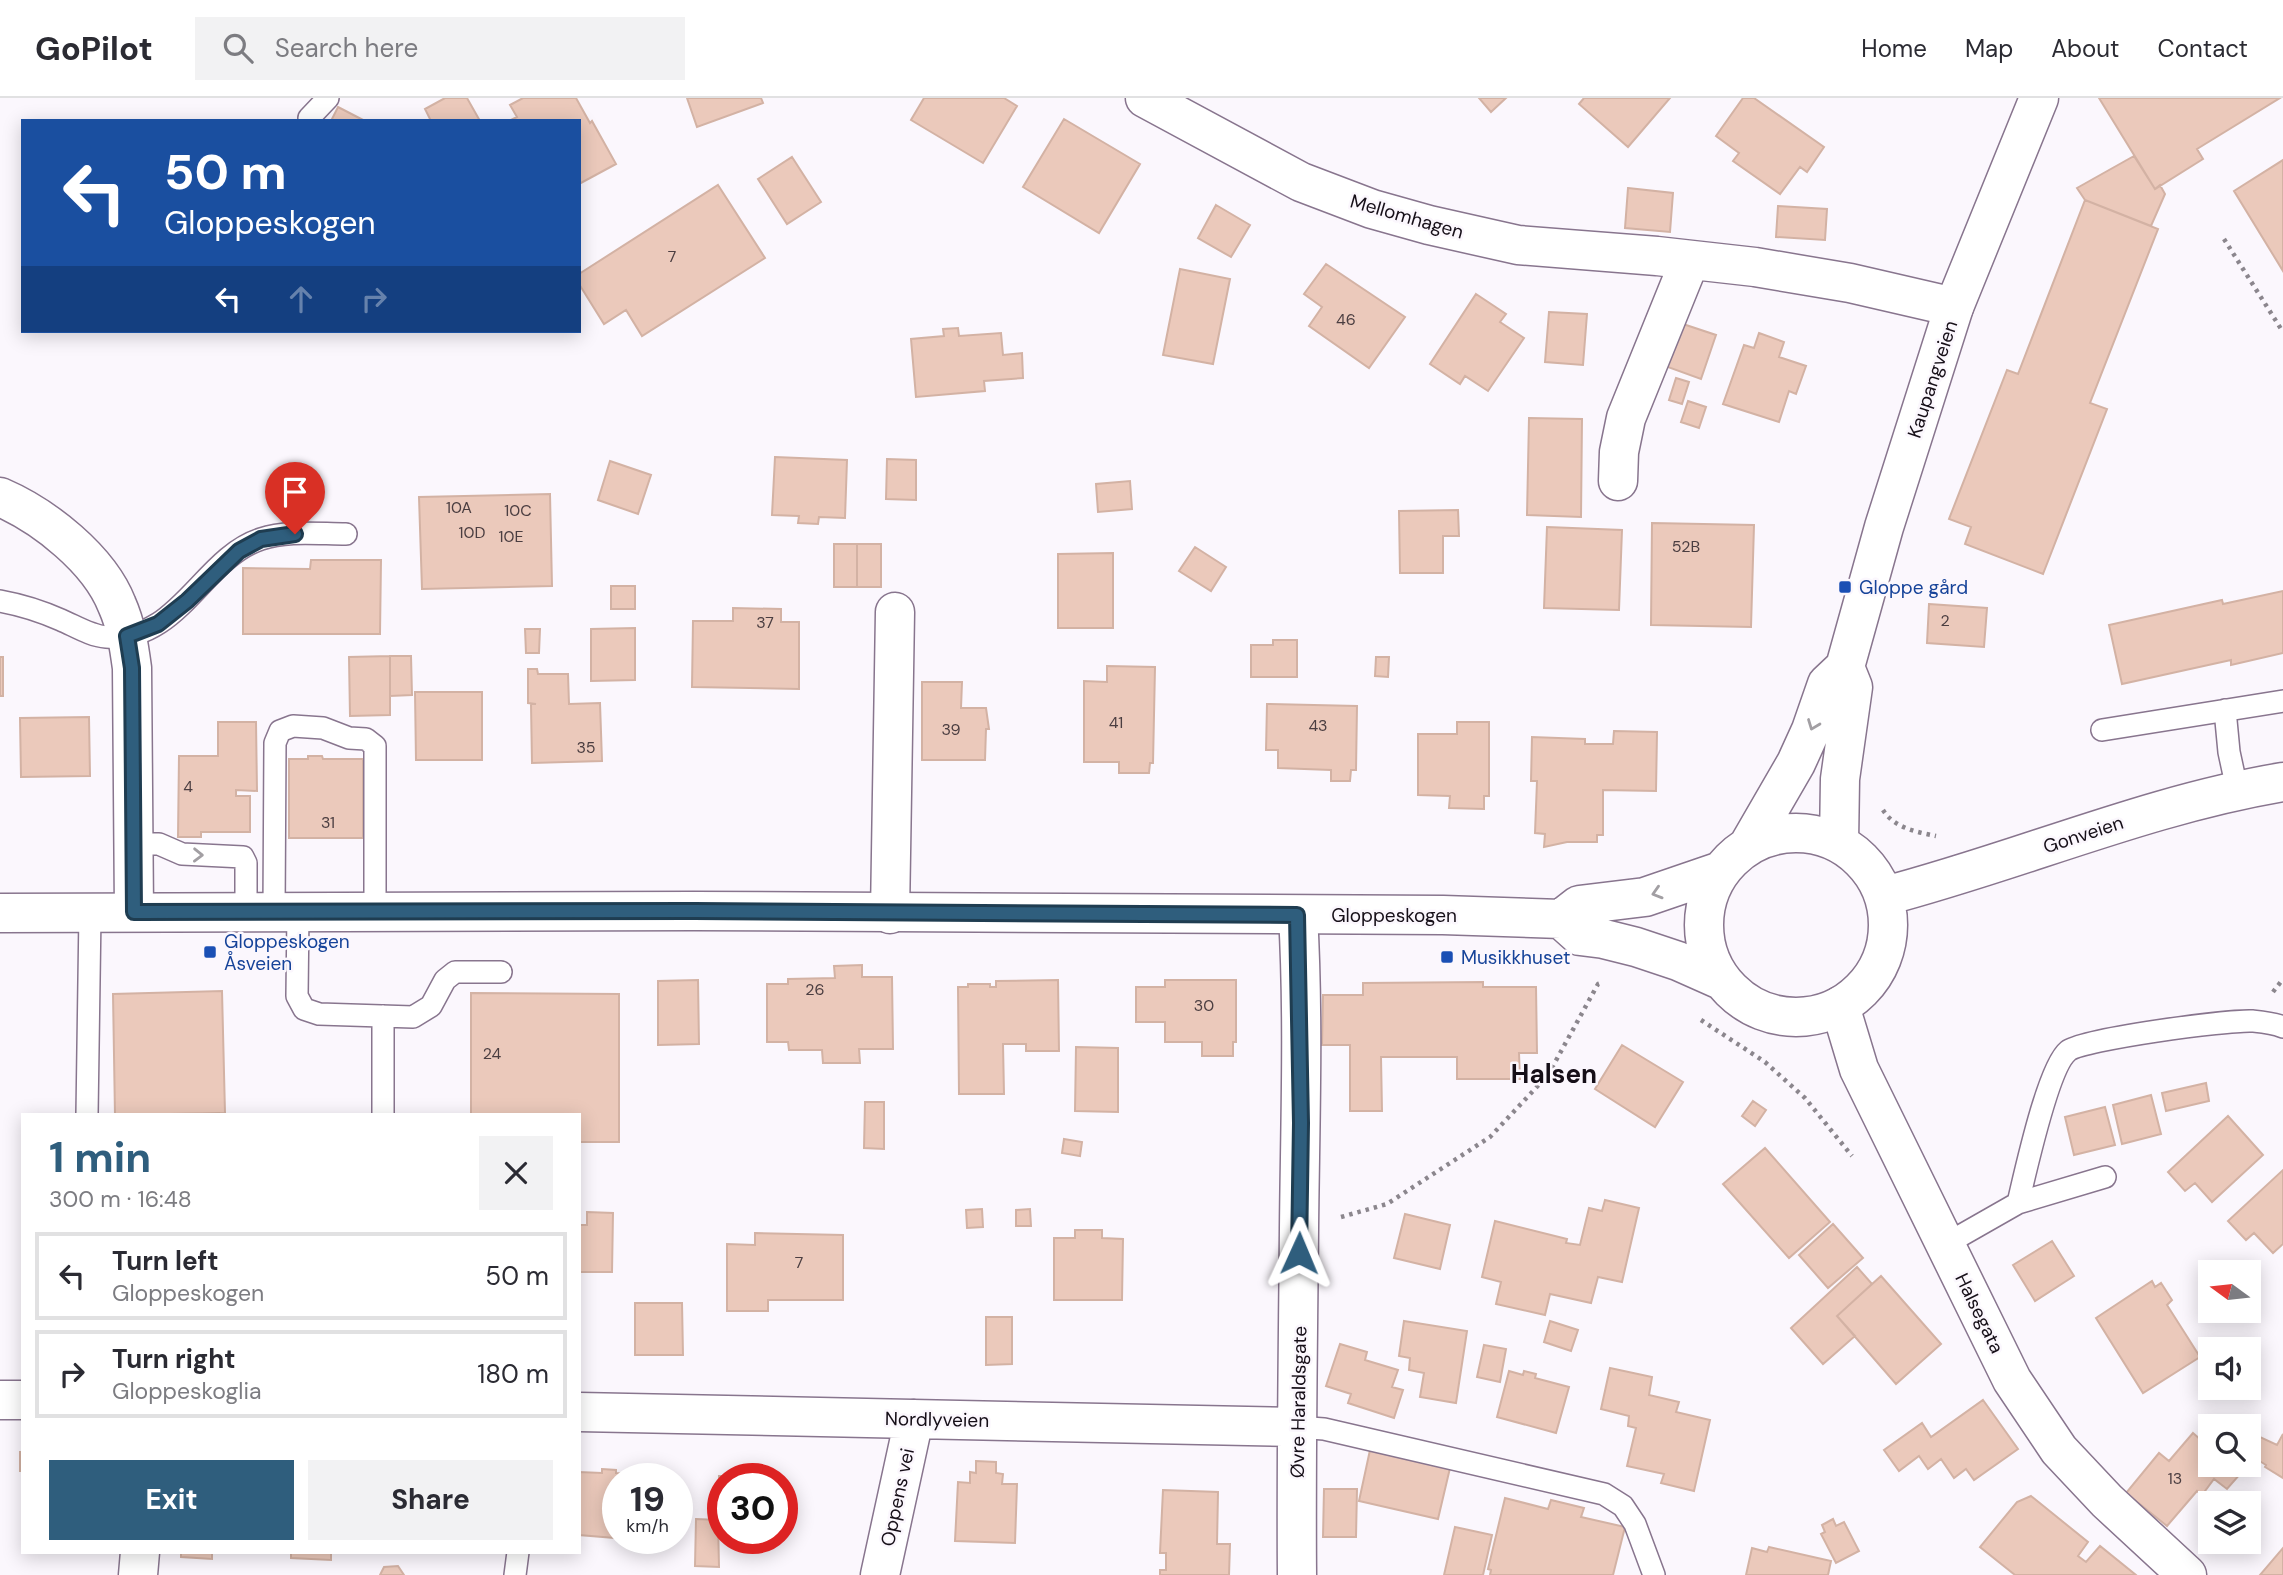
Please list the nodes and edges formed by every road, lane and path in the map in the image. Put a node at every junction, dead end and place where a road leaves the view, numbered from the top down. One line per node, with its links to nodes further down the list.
1 (328, 98): 4 (lane)
2 (1145, 98): 6 (street, Mellomhagen)
3 (2039, 98): 7 (street, Kaupangveien)
4 (309, 118)
5 (2224, 239): 8 (path)
6 (1690, 260): 7 (street, Mellomhagen); 9 (street)
7 (1954, 307): 15 (street, Kaupangveien)
8 (2283, 332)
9 (1618, 481)
10 (0, 496): 14 (street)
11 (346, 534): 14 (lane)
12 (0, 601): 14 (lane)
13 (895, 611): 32 (street)
14 (127, 636): 23 (street)
15 (1845, 667): 24 (street, Kaupangveien); 25 (street, Kaupangveien, one-way to 25)
16 (2283, 701): 17 (lane)
17 (2225, 710): 18 (lane); 20 (lane)
18 (2102, 730)
19 (2283, 782): 20 (street, Gonveien)
20 (2237, 789): 26 (street, Gonveien)
21 (1877, 800): 22 (path)
22 (1946, 836)
23 (133, 844): 27 (street); 28 (lane, one-way to 28)
24 (1839, 844): 25 (street); 26 (street)
25 (1735, 858): 34 (street, Gloppeskogen, one-way to 34); 36 (street)
26 (1885, 897): 38 (street)
27 (134, 912): 28 (street, Gloppeskogen); 31 (street, Gloppeskogen)
28 (273, 912): 29 (street, Gloppeskogen); 29 (lane); 39 (lane)
29 (374, 912): 32 (street, Gloppeskogen)
30 (0, 913): 31 (street, Gloppeskogen)
31 (90, 913): 42 (lane)
32 (891, 914): 33 (street, Gloppeskogen)
33 (1297, 915): 34 (street, Gloppeskogen); 47 (street, Øvre Haraldsgate)
34 (1561, 919): 36 (street)
35 (501, 972): 39 (lane)
36 (1723, 981): 38 (street)
37 (1608, 982): 47 (path)
38 (1840, 1006): 48 (street, Halsegata)
39 (383, 1016): 43 (lane)
40 (1696, 1017): 44 (path)
41 (2283, 1027): 46 (lane)
42 (87, 1113)
43 (383, 1113)
44 (1858, 1162)
45 (2105, 1177): 46 (lane)
46 (2018, 1203): 48 (lane)
47 (1299, 1229): 53 (street, Øvre Haraldsgate)
48 (1946, 1244): 61 (street, Halsegata)
49 (0, 1400): 50 (street)
50 (21, 1401)
51 (581, 1412): 52 (street, Nordlyveien)
52 (914, 1419): 53 (street, Nordlyveien); 58 (street, Oppens vei)
53 (1296, 1427): 59 (street, Øvre Haraldsgate); 60 (lane)
54 (140, 1554): 56 (street)
55 (518, 1554): 57 (lane)
56 (138, 1575)
57 (516, 1575)
58 (880, 1575)
59 (1297, 1575)
60 (1654, 1575)
61 (2187, 1575)

